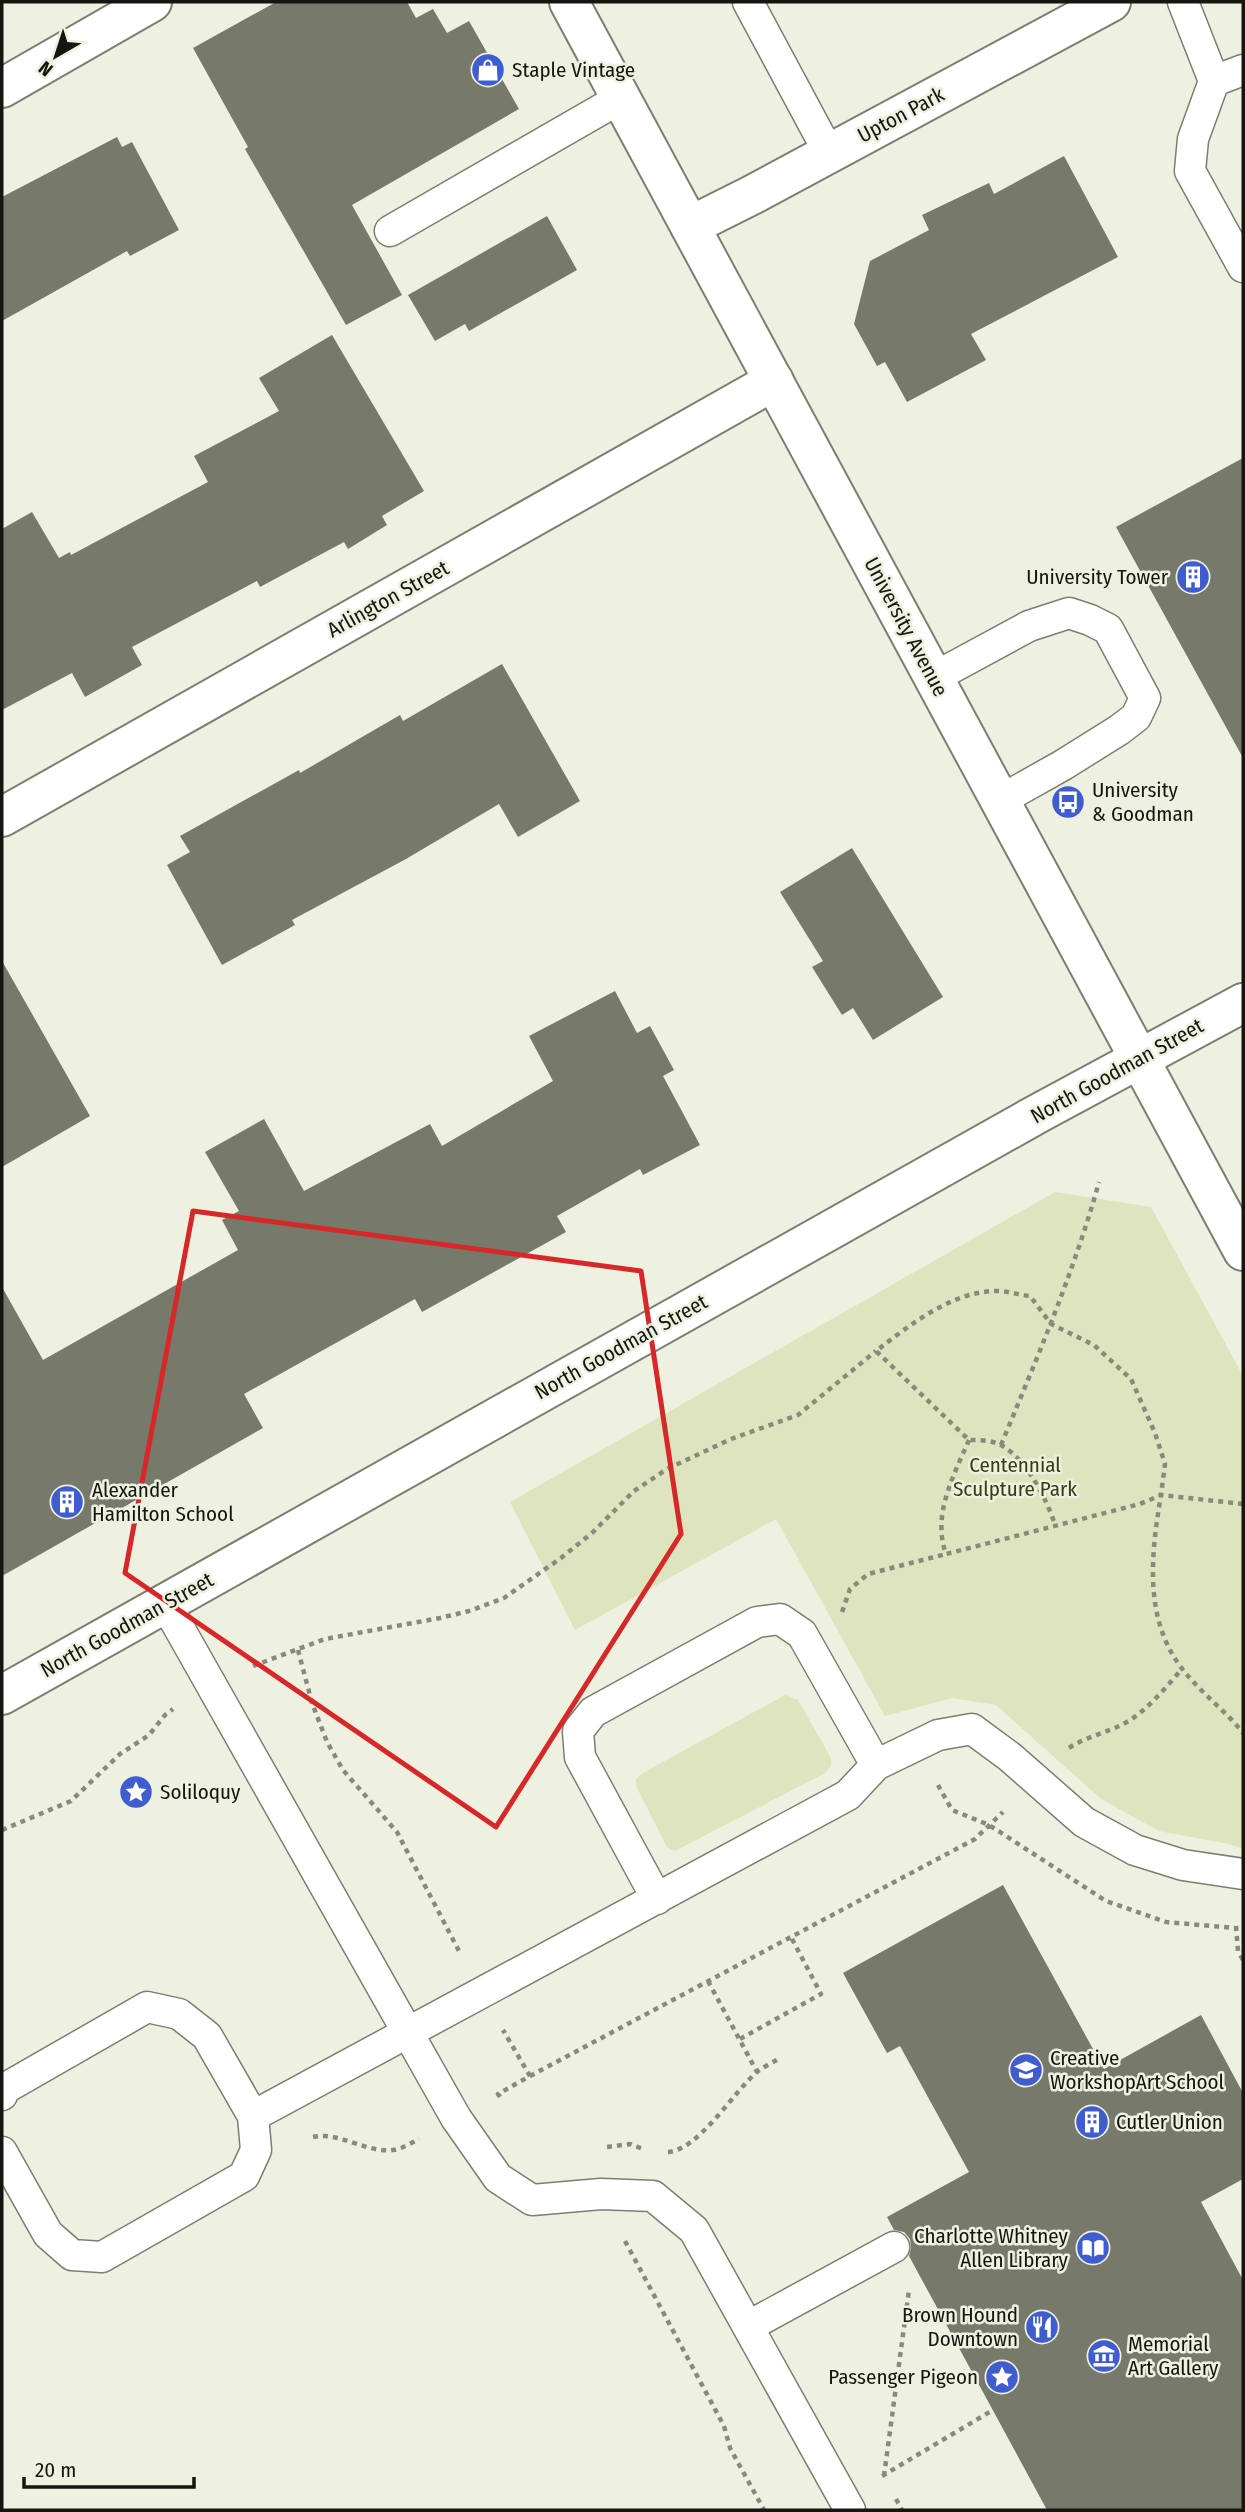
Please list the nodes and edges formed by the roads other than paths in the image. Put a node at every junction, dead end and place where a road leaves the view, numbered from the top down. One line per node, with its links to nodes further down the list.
1 (152, 2): 8 (main road)
2 (748, 2): 10 (lane)
3 (1111, 2): 10 (main road, Upton Park)
4 (1183, 2): 7 (lane)
5 (575, 4): 9 (main road, University Avenue)
6 (1243, 70): 7 (lane)
7 (1214, 81): 13 (lane)
8 (2, 88)
9 (621, 98): 11 (main road, University Avenue); 12 (lane)
10 (829, 153): 11 (main road, Upton Park)
11 (690, 226): 14 (main road, University Avenue)
12 (390, 231)
13 (1243, 267)
14 (774, 381): 15 (main road, University Avenue); 17 (main road, Arlington Street)
15 (933, 678): 16 (main road, University Avenue); 16 (lane)
16 (999, 801): 19 (main road, University Avenue)
17 (2, 817)
18 (1243, 1003): 19 (main road, North Goodman Street)
19 (1139, 1059): 20 (main road, University Avenue); 21 (main road, North Goodman Street)
20 (1243, 1251)
21 (165, 1603): 22 (main road, North Goodman Street); 26 (lane)
22 (2, 1695)
23 (876, 1765): 24 (lane); 25 (lane); 25 (lane)
24 (1243, 1874)
25 (657, 1899): 26 (lane)
26 (408, 2033): 28 (lane); 31 (lane)
27 (2, 2095): 28 (lane)
28 (253, 2116): 29 (lane)
29 (2, 2152)
30 (894, 2247): 31 (lane)
31 (749, 2326): 32 (lane)
32 (850, 2510)

